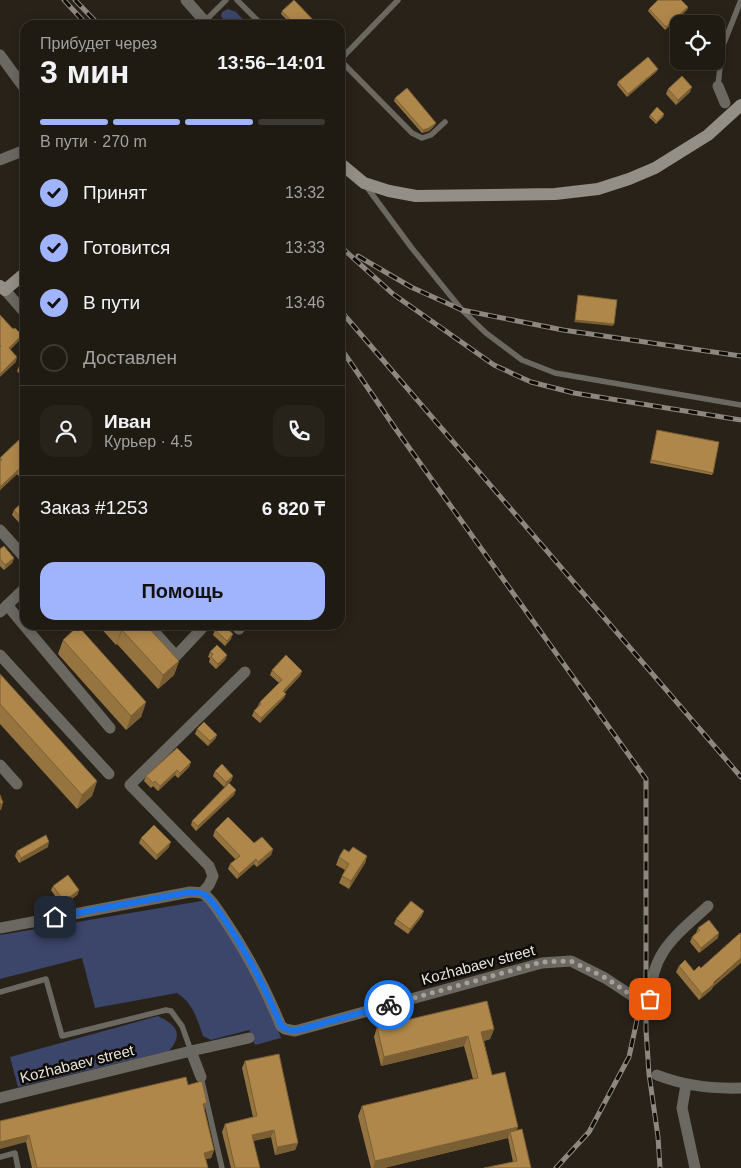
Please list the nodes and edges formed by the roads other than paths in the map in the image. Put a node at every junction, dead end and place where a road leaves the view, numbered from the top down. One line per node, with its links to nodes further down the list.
1 (186, 0): 6 (street)
2 (226, 0): 7 (lane)
3 (237, 0): 8 (lane)
4 (398, 0): 10 (lane)
5 (741, 0): 14 (lane)
6 (204, 20)
7 (209, 20)
8 (257, 20)
9 (0, 55): 12 (street)
10 (345, 55)
11 (345, 65): 18 (lane)
12 (4, 68): 13 (street)
13 (20, 84)
14 (718, 86): 15 (street)
15 (725, 103): 17 (lane)
16 (741, 105): 17 (main road)
17 (728, 117): 22 (main road)
18 (445, 122)
19 (20, 152): 20 (street)
20 (0, 160)
21 (345, 166): 22 (main road)
22 (364, 183): 26 (lane)
23 (20, 276): 24 (main road)
24 (2, 288): 25 (street)
25 (20, 308)
26 (741, 405)
27 (0, 530): 28 (street)
28 (20, 552)
29 (20, 593): 30 (street)
30 (4, 608): 31 (street)
31 (20, 626)
32 (23, 630): 37 (street)
33 (153, 630): 34 (street)
34 (200, 630)
35 (0, 655): 39 (street)
36 (245, 672): 41 (street)
37 (110, 728)
38 (0, 765): 40 (street)
39 (109, 774)
40 (17, 784)
41 (202, 893): 42 (street, Kozhabaev street); 43 (street)
42 (708, 906)
43 (0, 928)
44 (0, 992): 46 (lane)
45 (249, 1038): 46 (street, Kozhabaev street)
46 (191, 1051): 48 (street); 51 (street, Kozhabaev street)
47 (657, 1074): 49 (street)
48 (201, 1077): 54 (lane)
49 (686, 1085): 50 (street); 55 (street)
50 (741, 1088)
51 (0, 1098)
52 (0, 1157): 53 (lane)
53 (18, 1168)
54 (222, 1168)
55 (695, 1168)

